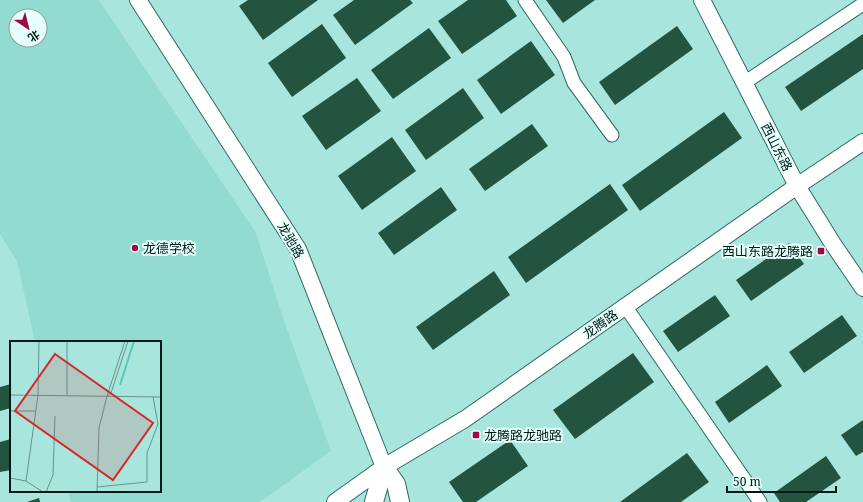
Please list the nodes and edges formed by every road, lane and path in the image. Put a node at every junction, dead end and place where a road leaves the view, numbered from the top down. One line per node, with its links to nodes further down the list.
1 (138, 0): 11 (street, 龙驰路)
2 (525, 0): 6 (street)
3 (702, 0): 5 (street, 西山东路)
4 (863, 4): 5 (street)
5 (744, 83): 8 (street, 西山东路)
6 (612, 135)
7 (863, 142): 8 (street, 龙腾路)
8 (797, 186): 9 (street, 西山东路); 10 (street, 龙腾路)
9 (863, 288)
10 (626, 306): 11 (street, 龙腾路); 15 (street)
11 (384, 467): 12 (street, 龙腾路); 13 (main road); 14 (main road, 龙驰路)
12 (335, 502)
13 (374, 502)
14 (400, 502)
15 (760, 502)

